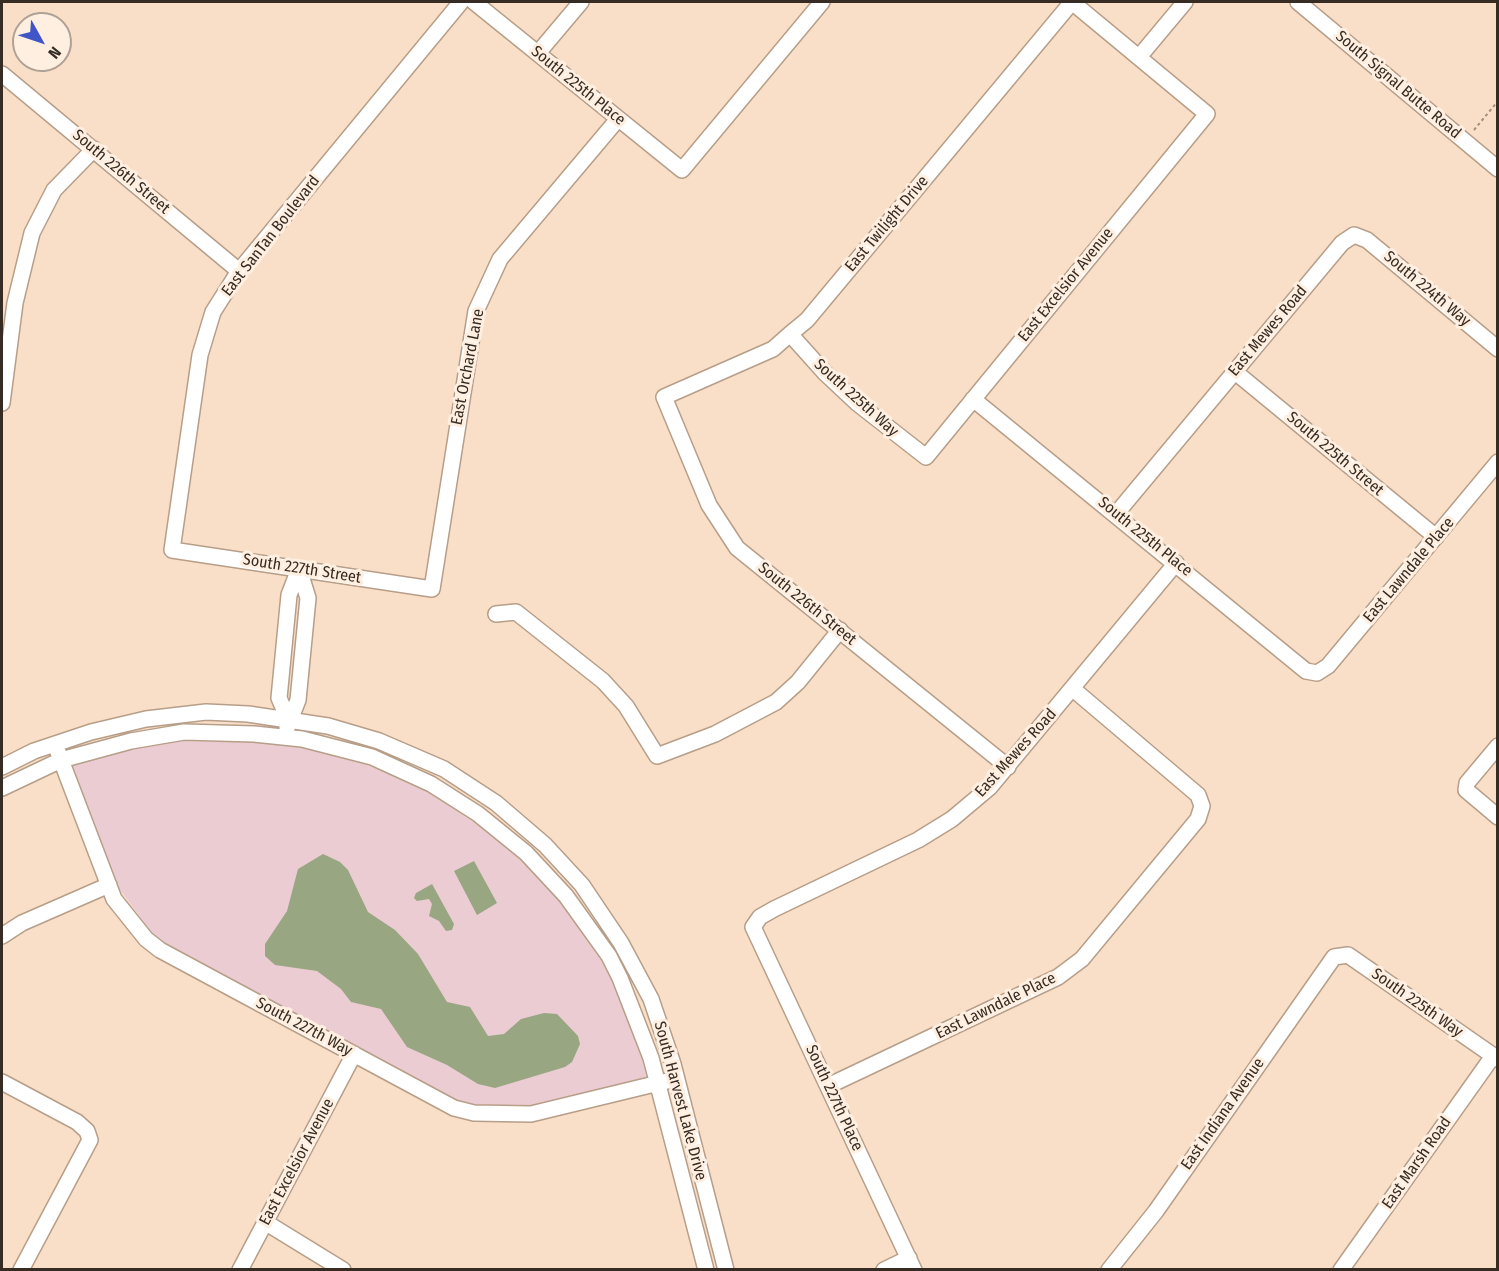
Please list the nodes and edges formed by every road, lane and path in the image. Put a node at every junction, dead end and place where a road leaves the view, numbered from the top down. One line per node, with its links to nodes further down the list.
1 (461, 2): 17 (street, East SanTan Boulevard)
2 (474, 2): 8 (street, South 225th Place)
3 (581, 2): 8 (street)
4 (822, 2): 12 (street, South 225th Place)
5 (1072, 2): 9 (street); 18 (street, East Twilight Drive)
6 (1185, 2): 9 (street)
7 (1298, 2): 13 (street, South Signal Butte Road)
8 (538, 53): 12 (street, South 225th Place)
9 (1139, 57): 22 (street, East Excelsior Avenue)
10 (2, 74): 14 (street, South 226th Street)
11 (1497, 101): 13 (path)
12 (618, 118): 31 (street, East Orchard Lane)
13 (1464, 141): 15 (street, South Signal Butte Road)
14 (94, 149): 17 (street, South 226th Street); 23 (street)
15 (1497, 169)
16 (1354, 235): 19 (street, South 224th Way); 20 (street, East Mewes Road)
17 (239, 271): 28 (street, East SanTan Boulevard)
18 (790, 334): 21 (street, East Twilight Drive); 24 (street, South 225th Way)
19 (1497, 349)
20 (1234, 371): 26 (street, East Mewes Road); 27 (street, South 225th Street)
21 (664, 397): 33 (street, South 226th Street)
22 (973, 399): 24 (street, East Excelsior Avenue); 26 (street, South 225th Place)
23 (2, 403)
24 (926, 457)
25 (1497, 462): 27 (street, East Lawndale Place)
26 (1116, 514): 29 (street, South 225th Place)
27 (1436, 537): 36 (street, East Lawndale Place)
28 (172, 550): 30 (street, South 227th Street)
29 (1176, 563): 36 (street, South 225th Place); 37 (street, East Mewes Road)
30 (299, 569): 31 (street, South 227th Street); 34 (street); 35 (street)
31 (432, 589)
32 (496, 614): 33 (street)
33 (840, 630): 44 (street, South 226th Street)
34 (283, 643): 35 (street); 38 (street)
35 (304, 645): 38 (street)
36 (1317, 673)
37 (1073, 689): 44 (street, East Mewes Road); 56 (street, East Lawndale Place)
38 (288, 719): 39 (street); 40 (street, South Harvest Lake Drive); 53 (street, South Harvest Lake Drive)
39 (285, 736): 42 (street, South Harvest Lake Drive); 55 (street, South Harvest Lake Drive)
40 (55, 744): 42 (street, South 227th Way); 43 (street, South Harvest Lake Drive)
41 (1497, 746): 46 (street)
42 (61, 760): 45 (street, South Harvest Lake Drive); 47 (street, South 227th Way)
43 (2, 767)
44 (1008, 767): 48 (street, East Mewes Road)
45 (2, 788)
46 (1497, 817)
47 (109, 885): 49 (street); 51 (street, South 227th Way)
48 (753, 927): 56 (street, South 227th Place)
49 (2, 936)
50 (1334, 957): 52 (street, South 225th Way); 65 (street, East Indiana Avenue)
51 (354, 1054): 55 (street, South 227th Way); 57 (street, East Excelsior Avenue)
52 (1495, 1057): 66 (street, East Marsh Road)
53 (676, 1079): 55 (street, South 227th Way); 63 (street, South Harvest Lake Drive)
54 (2, 1082): 59 (street)
55 (658, 1083): 62 (street, South Harvest Lake Drive)
56 (828, 1086): 58 (street, South 227th Place)
57 (265, 1222): 60 (street, East Excelsior Avenue); 61 (street)
58 (911, 1264): 64 (street)
59 (21, 1269)
60 (240, 1269)
61 (343, 1269)
62 (706, 1269)
63 (726, 1269)
64 (884, 1269)
65 (1109, 1269)
66 (1341, 1269)

